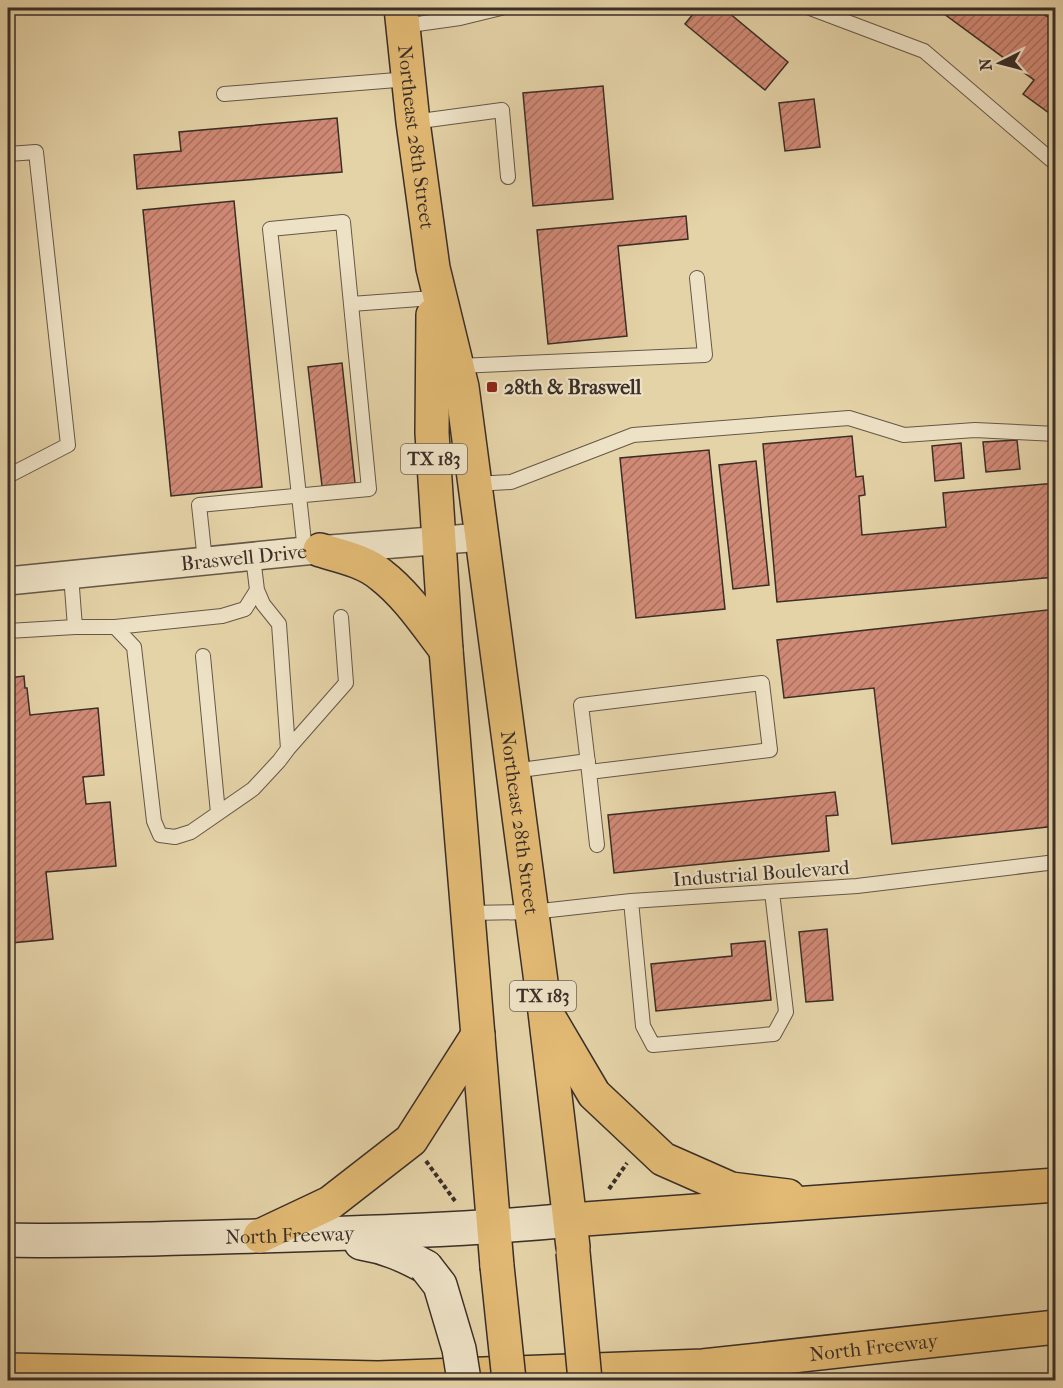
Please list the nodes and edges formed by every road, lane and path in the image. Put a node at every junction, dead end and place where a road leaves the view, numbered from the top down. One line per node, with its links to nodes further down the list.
1 (501, 8): 3 (lane)
2 (810, 8): 8 (lane)
3 (402, 17): 4 (main road, Northeast 28th Street / TX 183)
4 (409, 79): 5 (lane); 6 (main road, Northeast 28th Street / TX 183)
5 (224, 94)
6 (413, 122): 9 (lane); 11 (main road, Northeast 28th Street / TX 183)
7 (8, 154): 15 (lane)
8 (1056, 164)
9 (508, 177)
10 (697, 278): 13 (lane)
11 (433, 283): 12 (lane); 13 (main road, Northeast 28th Street / TX 183); 19 (main road, Northeast 28th Street / TX 183)
12 (351, 304): 17 (lane); 17 (lane)
13 (458, 366): 16 (main road, Northeast 28th Street / TX 183)
14 (1056, 434): 16 (lane)
15 (8, 476)
16 (475, 484): 18 (main road, Northeast 28th Street / TX 183)
17 (299, 495): 20 (lane); 22 (lane)
18 (482, 537): 19 (street, Braswell Drive); 34 (main road, Northeast 28th Street / TX 183)
19 (439, 539): 20 (street, Braswell Drive); 30 (main road, Northeast 28th Street / TX 183)
20 (313, 551): 21 (street, Braswell Drive); 30 (main road)
21 (253, 557): 22 (street, Braswell Drive); 25 (lane)
22 (205, 561): 23 (street, Braswell Drive)
23 (71, 575): 24 (street, Braswell Drive); 27 (lane)
24 (8, 581)
25 (257, 590): 28 (lane); 32 (lane)
26 (341, 617): 32 (lane)
27 (75, 627): 28 (lane); 29 (lane)
28 (115, 627): 35 (lane)
29 (8, 631)
30 (446, 650): 41 (main road, Northeast 28th Street / TX 183)
31 (203, 656): 35 (lane)
32 (288, 748): 35 (lane)
33 (589, 766): 33 (lane); 34 (lane); 36 (lane)
34 (513, 771): 40 (main road, Northeast 28th Street / TX 183)
35 (218, 813)
36 (597, 845)
37 (1056, 862): 38 (lane, Industrial Boulevard)
38 (772, 892): 39 (lane, Industrial Boulevard); 39 (lane)
39 (631, 901): 40 (lane, Industrial Boulevard)
40 (532, 912): 41 (lane, Industrial Boulevard); 42 (main road, Northeast 28th Street / TX 183)
41 (468, 913): 43 (main road, Northeast 28th Street / TX 183)
42 (545, 1012): 48 (main road); 50 (main road, Northeast 28th Street / TX 183)
43 (478, 1035): 51 (main road, Northeast 28th Street / TX 183); 52 (main road)
44 (632, 1155): 47 (path)
45 (424, 1158): 49 (path)
46 (1056, 1185): 48 (main road)
47 (608, 1191)
48 (829, 1201): 50 (main road)
49 (461, 1209)
50 (571, 1220): 51 (main road, North Freeway); 58 (main road, Northeast 28th Street / TX 183, bridge)
51 (493, 1228): 52 (main road, North Freeway); 57 (main road, Northeast 28th Street / TX 183, bridge)
52 (260, 1236): 53 (main road, North Freeway); 56 (main road, bridge)
53 (8, 1240)
54 (1056, 1327): 55 (main road, North Freeway)
55 (8, 1370)
56 (464, 1380)
57 (508, 1380)
58 (585, 1380)

